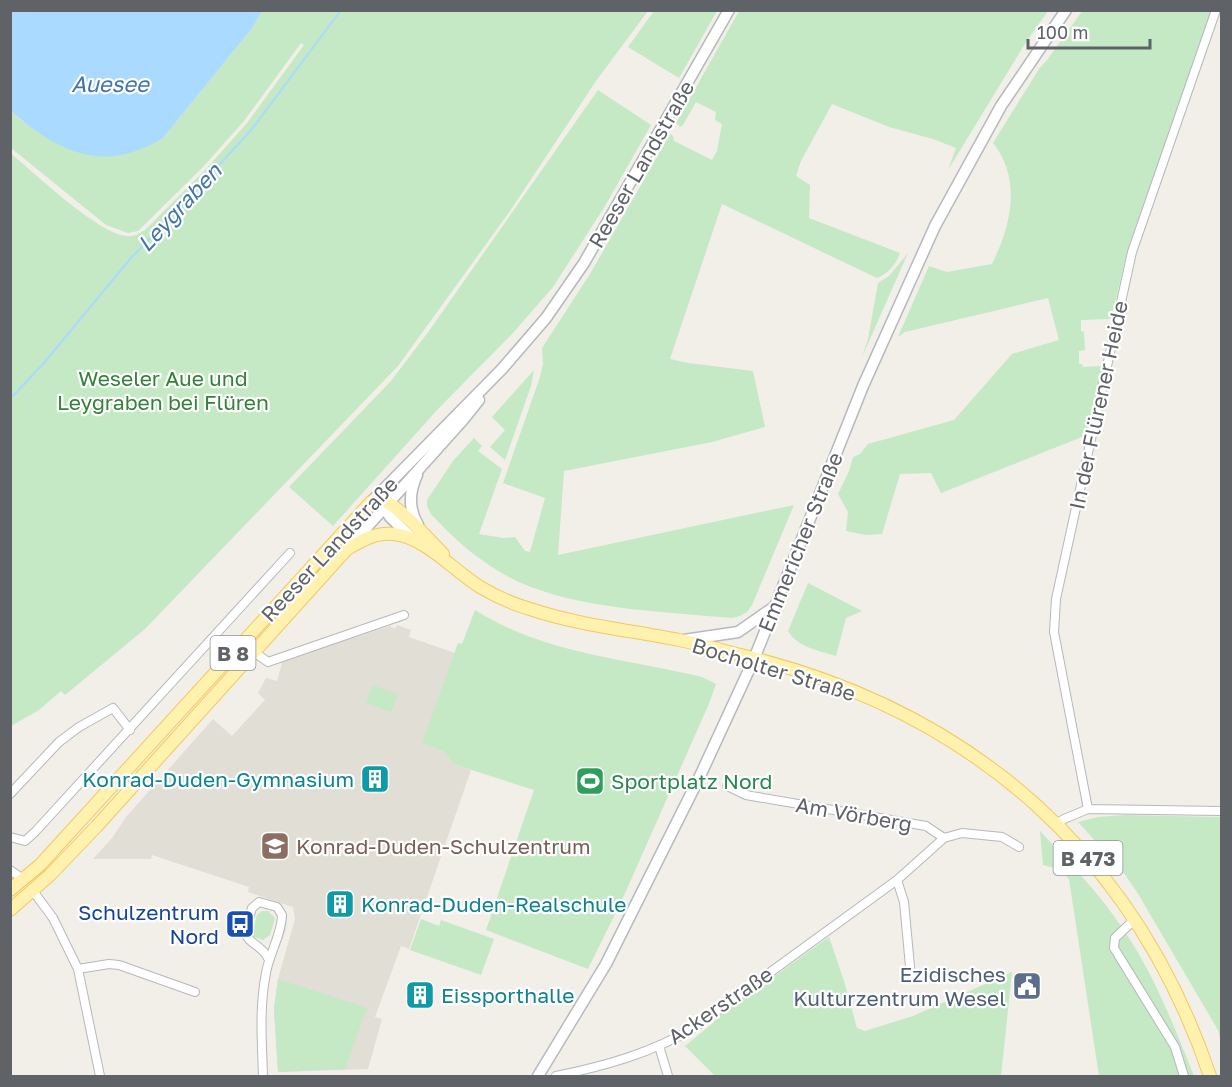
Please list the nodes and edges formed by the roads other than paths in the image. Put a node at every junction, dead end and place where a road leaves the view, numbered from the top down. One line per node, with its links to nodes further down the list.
1 (729, 10): 4 (main road, Reeser Landstraße)
2 (1066, 10): 10 (main road, Emmericher Straße)
3 (1216, 10): 18 (street, In der Flürener Heide)
4 (502, 369): 5 (main road, Reeser Landstraße); 6 (main road, Reeser Landstraße)
5 (420, 468): 6 (main road, Reeser Landstraße); 7 (main road)
6 (381, 501): 7 (main road, Bocholter Straße / B 8); 8 (main road, Reeser Landstraße / B 8); 25 (main road, Reeser Landstraße / B 8)
7 (416, 534): 8 (main road, B 8); 12 (main road, Bocholter Straße / B 8)
8 (347, 549): 13 (main road, Reeser Landstraße / B 8)
9 (290, 553): 15 (street)
10 (774, 607): 12 (main road); 14 (main road, Emmericher Straße)
11 (404, 615): 13 (street)
12 (680, 640): 14 (main road, Bocholter Straße / B 8)
13 (255, 652): 28 (main road, Reeser Landstraße / B 8)
14 (754, 658): 20 (main road, Bocholter Straße / B 473); 38 (main road, Emmericher Straße)
15 (130, 730): 17 (street); 21 (street)
16 (727, 786): 22 (street, Am Vörberg)
17 (10, 794)
18 (1088, 809): 19 (street); 20 (street)
19 (1221, 811)
20 (1056, 824): 30 (main road, Bocholter Straße / B 473)
21 (10, 837)
22 (945, 838): 23 (street); 26 (street, Ackerstraße)
23 (1019, 847)
24 (10, 870): 25 (street)
25 (23, 879): 27 (main road, Reeser Landstraße / B 8); 28 (main road)
26 (897, 880): 33 (street); 35 (street, Ackerstraße)
27 (10, 890)
28 (33, 891): 29 (main road, Reeser Landstraße / B 8); 32 (street)
29 (10, 910)
30 (1134, 920): 41 (street); 42 (main road, Bocholter Straße / B 473)
31 (268, 958): 31 (street); 37 (street)
32 (78, 969): 34 (street); 36 (street)
33 (911, 977)
34 (195, 992)
35 (659, 1046): 39 (street, Ackerstraße); 40 (street)
36 (100, 1077)
37 (263, 1077)
38 (538, 1077)
39 (556, 1077)
40 (668, 1077)
41 (1184, 1077)
42 (1210, 1077)

